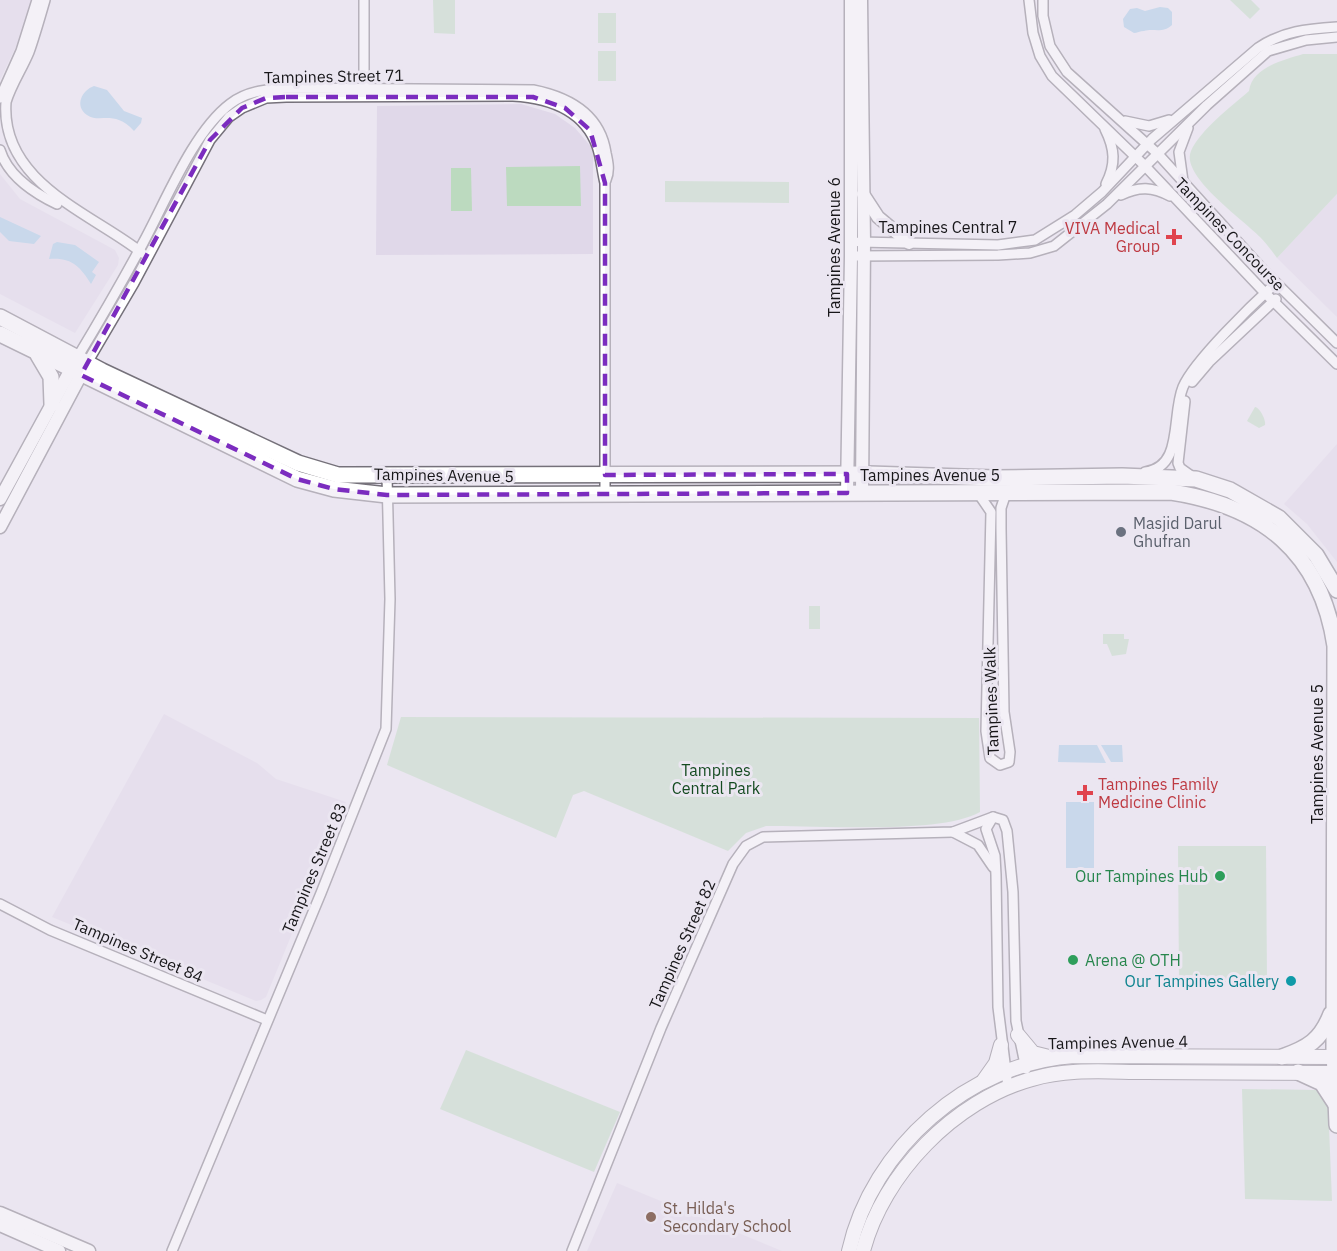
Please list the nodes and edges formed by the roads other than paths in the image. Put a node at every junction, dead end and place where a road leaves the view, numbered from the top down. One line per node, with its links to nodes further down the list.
1 (38, 0): 11 (street)
2 (45, 0): 26 (street)
3 (364, 0): 10 (street)
4 (851, 0): 27 (street, Tampines Avenue 6)
5 (861, 0): 23 (street, Tampines Avenue 6)
6 (1029, 0): 15 (street, Tampines Concourse)
7 (1043, 0): 12 (street, Tampines Concourse)
8 (1337, 27): 13 (street, Tampines Central 7)
9 (1337, 37): 14 (street, Tampines Central 7)
10 (364, 93): 29 (street, Tampines Street 71); 43 (street, Tampines Street 71)
11 (0, 98)
12 (1110, 112): 13 (street, Tampines Central 7); 16 (street, Tampines Concourse)
13 (1178, 116): 16 (street, Tampines Central 7)
14 (1191, 121): 18 (street, Tampines Central 7); 21 (street, Tampines Concourse)
15 (1103, 124): 19 (street, Tampines Concourse); 22 (street, Tampines Concourse)
16 (1147, 144): 18 (street, Tampines Concourse); 19 (street, Tampines Central 7)
17 (0, 150): 26 (street)
18 (1158, 154): 20 (street, Tampines Central 7); 21 (street, Tampines Concourse)
19 (1136, 157): 20 (street, Tampines Concourse); 22 (street, Tampines Central 7)
20 (1145, 166): 24 (street, Tampines Concourse); 25 (street, Tampines Central 7)
21 (1184, 183): 31 (street, Tampines Concourse)
22 (1102, 192): 28 (street, Tampines Central 7)
23 (863, 193): 27 (street, Tampines Avenue 6); 28 (street)
24 (1175, 199): 25 (street, Tampines Central 7); 33 (street, Tampines Concourse)
25 (1110, 201): 30 (street, Tampines Central 7)
26 (72, 208): 29 (street)
27 (857, 242): 28 (street, Tampines Central 7); 30 (street, Tampines Avenue 6)
28 (909, 243)
29 (143, 254): 40 (street, Tampines Street 71)
30 (857, 256): 42 (street, Tampines Avenue 6)
31 (1276, 283): 32 (street, Tampines Concourse); 33 (street)
32 (1285, 292): 34 (street); 37 (street, Tampines Concourse)
33 (1265, 293): 34 (street, Tampines Concourse); 45 (street)
34 (1274, 302): 39 (street, Tampines Concourse); 47 (street)
35 (0, 317): 40 (main road, Tampines Avenue 5)
36 (0, 334): 38 (main road, Tampines Avenue 5)
37 (1337, 343)
38 (38, 355): 40 (main road, Tampines Avenue 5); 41 (main road)
39 (1337, 364)
40 (79, 367): 41 (street); 44 (main road, Tampines Avenue 5); 52 (main road, Tampines Avenue 5); 54 (street)
41 (52, 404): 53 (street)
42 (854, 474): 43 (main road, Tampines Avenue 5); 46 (main road, Tampines Avenue 5); 48 (street, Tampines Avenue 6)
43 (605, 475): 44 (main road, Tampines Avenue 5); 51 (street, Tampines Street 71)
44 (387, 476): 52 (street, Tampines Street 83)
45 (1122, 476): 46 (main road, Tampines Avenue 5); 47 (main road, Tampines Avenue 5)
46 (995, 478): 50 (main road)
47 (1196, 479): 55 (main road, Tampines Avenue 5)
48 (854, 493): 49 (main road, Tampines Avenue 5); 51 (main road, Tampines Avenue 5)
49 (978, 493): 50 (main road, Tampines Avenue 5); 50 (street, Tampines Walk)
50 (1006, 493): 56 (main road, Tampines Avenue 5)
51 (605, 494): 52 (main road, Tampines Avenue 5)
52 (387, 495): 62 (street, Tampines Street 83)
53 (0, 498)
54 (0, 526)
55 (1337, 590)
56 (1336, 729): 61 (main road, Tampines Avenue 5)
57 (993, 817): 58 (street, Tampines Street 82); 59 (street, Tampines Street 82); 63 (street)
58 (953, 832): 59 (street, Tampines Street 82); 81 (street, Tampines Street 82)
59 (996, 875): 64 (street, Tampines Street 82)
60 (0, 904): 62 (street, Tampines Street 84)
61 (1334, 1005): 65 (main road); 68 (main road, Tampines Avenue 5)
62 (267, 1020): 80 (street, Tampines Street 83)
63 (1018, 1035): 66 (main road); 67 (street)
64 (1001, 1045): 69 (street, Tampines Street 82); 72 (main road)
65 (1282, 1057): 66 (main road, Tampines Avenue 4); 68 (main road, Tampines Avenue 4)
66 (1051, 1058): 67 (main road, Tampines Avenue 4)
67 (1025, 1063): 69 (main road, Tampines Avenue 4); 71 (street)
68 (1336, 1065): 70 (main road, Tampines Avenue 4); 74 (main road, Tampines Avenue 5)
69 (1005, 1071): 72 (main road, Tampines Avenue 4); 73 (street, Tampines Street 82)
70 (1298, 1072): 71 (main road, Tampines Avenue 4); 74 (main road)
71 (1029, 1080): 73 (main road, Tampines Avenue 4)
72 (981, 1083): 82 (main road, Tampines Avenue 4)
73 (1008, 1088): 83 (main road, Tampines Avenue 4)
74 (1337, 1108): 75 (main road, Tampines Avenue 5)
75 (1337, 1125)
76 (0, 1212): 78 (street)
77 (0, 1225): 78 (street)
78 (57, 1247): 79 (street)
79 (89, 1251)
80 (172, 1251)
81 (572, 1251)
82 (849, 1251)
83 (863, 1251)

